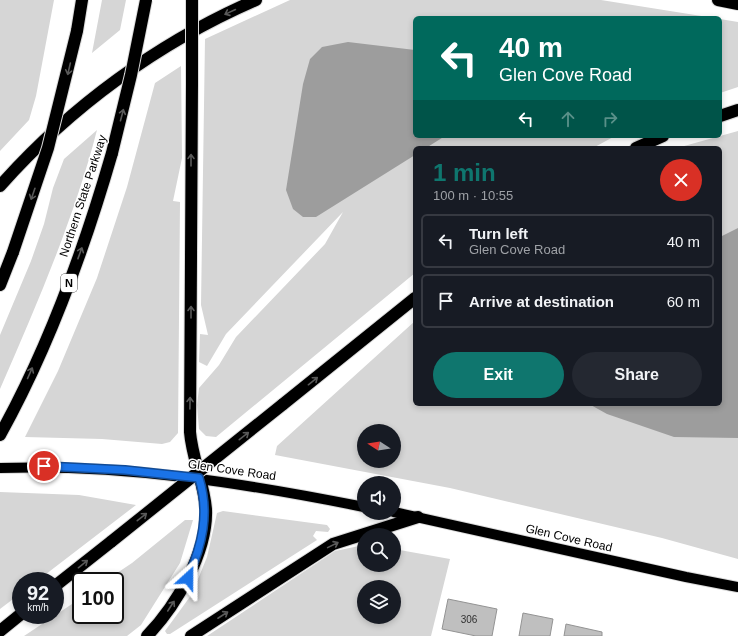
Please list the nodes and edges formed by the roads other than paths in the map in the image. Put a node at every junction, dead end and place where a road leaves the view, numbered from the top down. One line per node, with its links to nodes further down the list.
1 (82, 0): 12 (highway, one-way to 12, bridge)
2 (146, 0): 14 (highway, Northern State Parkway / N, one-way to 2, bridge)
3 (192, 0): 16 (highway, one-way to 3, bridge)
4 (256, 0): 11 (highway, one-way to 11)
5 (718, 0): 6 (highway)
6 (738, 4)
7 (738, 110): 8 (highway)
8 (722, 115)
9 (658, 138): 10 (highway)
10 (640, 146)
11 (0, 186)
12 (0, 285)
13 (413, 300): 20 (highway, one-way to 13, bridge)
14 (0, 435)
15 (0, 468): 16 (main road, Glen Cove Road)
16 (199, 478): 17 (main road, Glen Cove Road); 24 (highway, one-way to 16)
17 (357, 505)
18 (401, 513): 19 (main road, Glen Cove Road)
19 (418, 517): 21 (main road, Glen Cove Road); 25 (highway, one-way to 19)
20 (64, 579)
21 (738, 587)
22 (12, 621): 23 (highway)
23 (0, 630)
24 (147, 636)
25 (191, 636)

